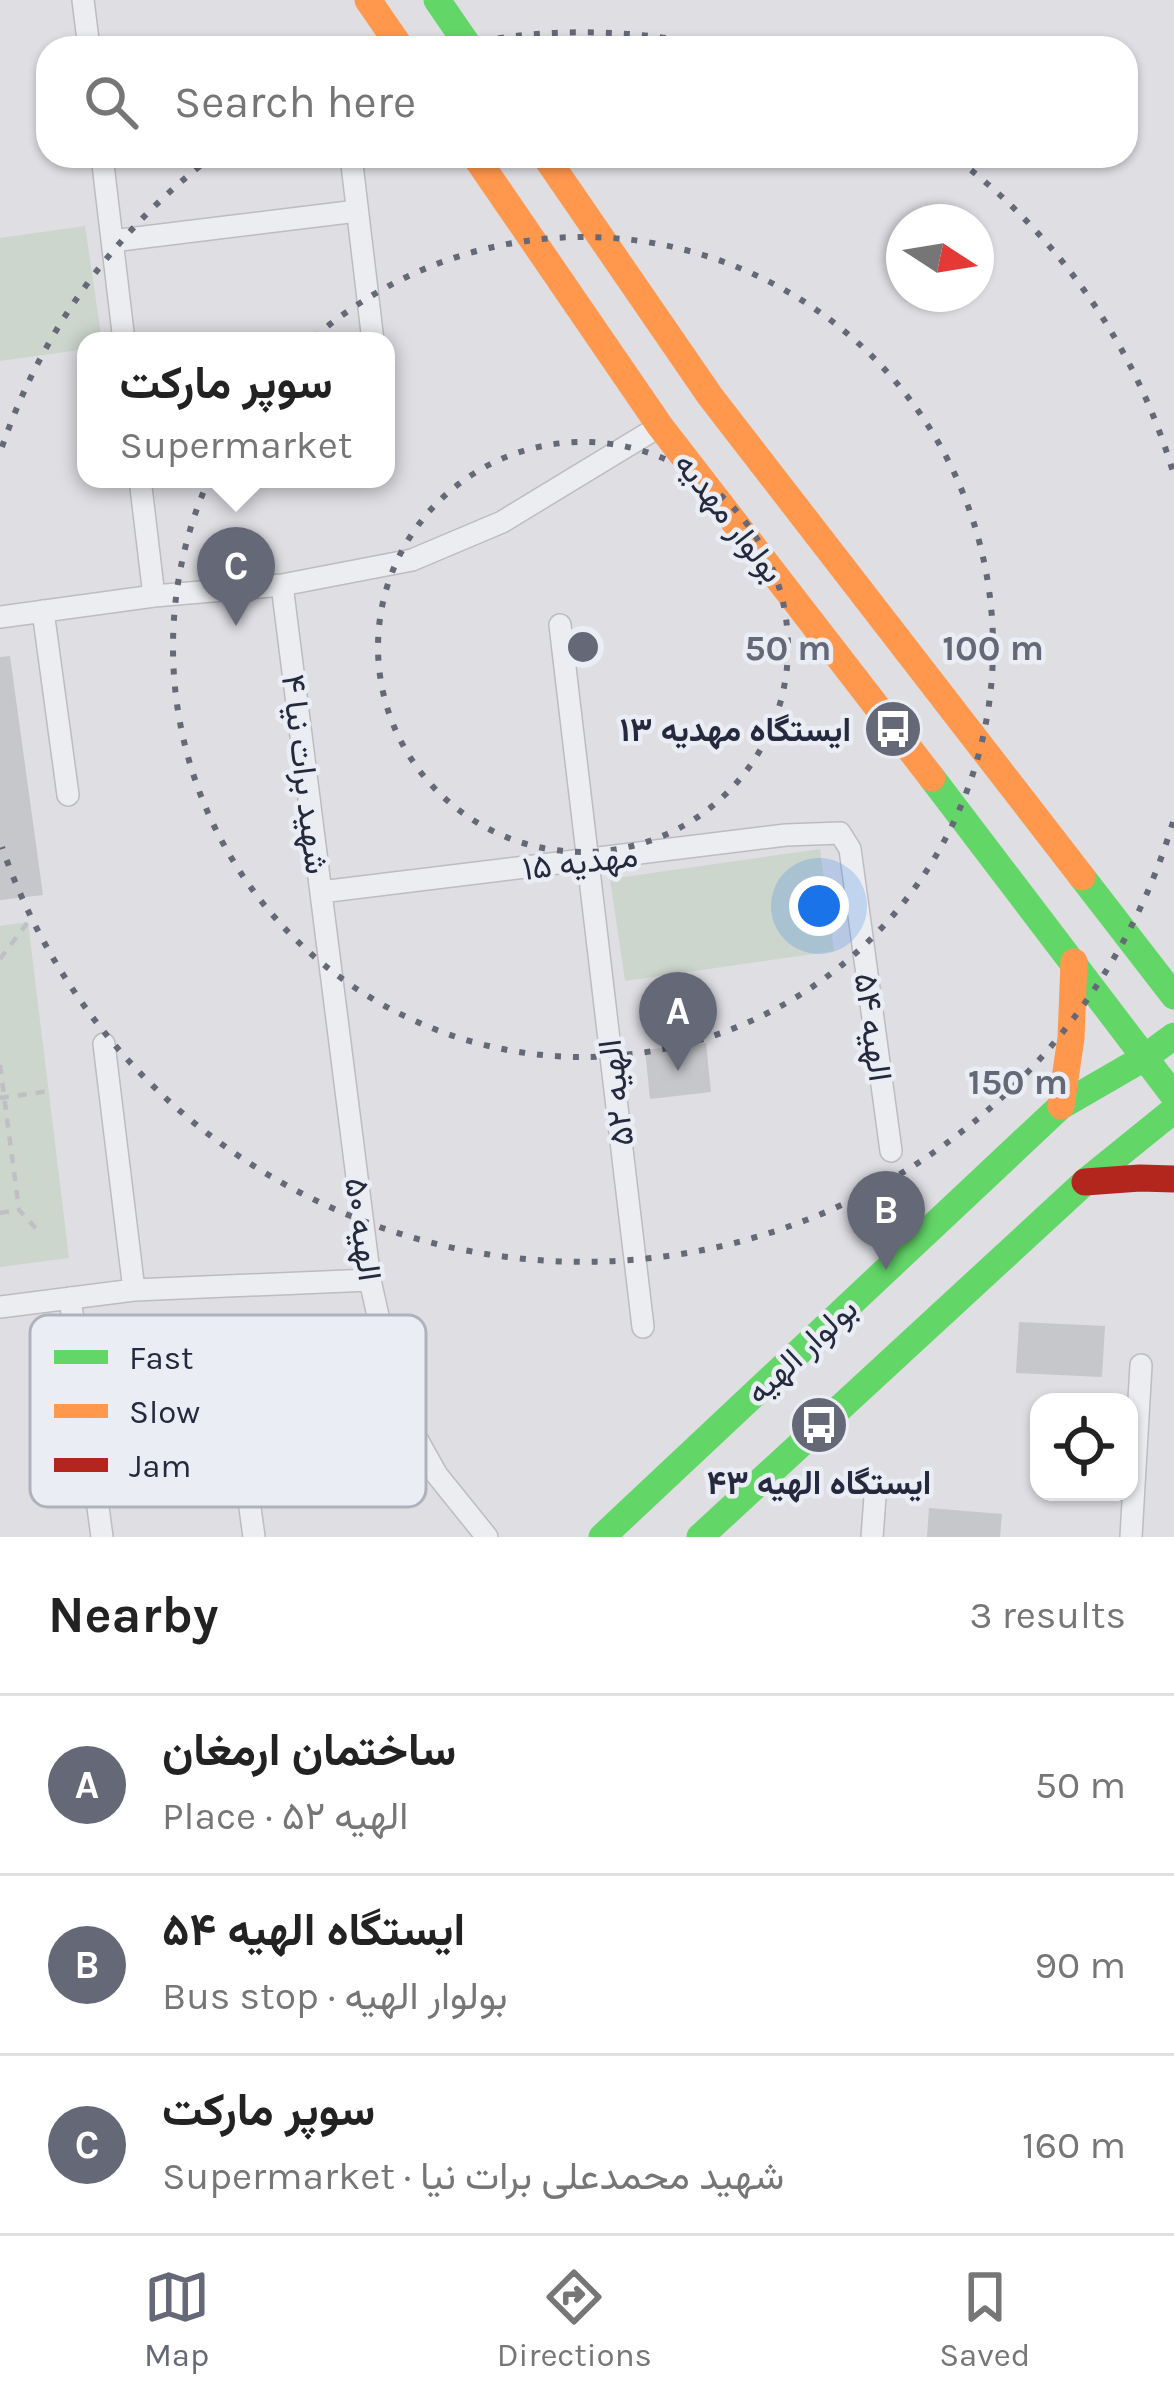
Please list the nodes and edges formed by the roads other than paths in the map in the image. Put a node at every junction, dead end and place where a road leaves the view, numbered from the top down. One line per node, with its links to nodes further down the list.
1 (83, 0): 4 (street)
2 (368, 0): 5 (main road)
3 (437, 0): 6 (main road)
4 (88, 36)
5 (392, 36)
6 (462, 36)
7 (103, 168): 12 (street)
8 (352, 168): 11 (street)
9 (483, 168): 15 (main road, بولوار مهدیه)
10 (552, 168): 27 (main road, بولوار مهدیه)
11 (357, 211): 12 (street); 14 (street)
12 (112, 241): 13 (street)
13 (123, 332)
14 (372, 332)
15 (660, 426): 17 (street); 26 (main road, بولوار مهدیه)
16 (141, 488): 18 (street)
17 (282, 585): 18 (street); 25 (street, شهید برات نیا ۴)
18 (154, 596): 19 (street)
19 (44, 611): 20 (street); 22 (street)
20 (0, 617)
21 (560, 625): 24 (street, الهیه ۵۲)
22 (68, 795)
23 (839, 833): 24 (street, مهدیه ۱۵); 34 (street, الهیه ۵۴)
24 (588, 860): 25 (street, مهدیه ۱۵); 43 (street, الهیه ۵۲)
25 (321, 892): 37 (street, الهیه ۵۰)
26 (1074, 962): 30 (main road, بولوار مهدیه); 32 (main road)
27 (1174, 996)
28 (1174, 1036): 30 (main road, بولوار الهیه)
29 (104, 1044): 38 (street)
30 (1144, 1058): 31 (main road, بولوار مهدیه); 32 (main road, بولوار الهیه)
31 (1174, 1096)
32 (1061, 1106): 52 (main road, بولوار الهیه)
33 (1174, 1110): 36 (main road, بولوار الهیه)
34 (891, 1151)
35 (1174, 1179): 36 (main road)
36 (1085, 1182): 53 (main road, بولوار الهیه)
37 (370, 1280): 38 (street); 42 (street, الهیه ۵۰)
38 (134, 1290): 39 (street)
39 (70, 1298): 40 (street); 41 (street)
40 (0, 1307)
41 (72, 1315)
42 (378, 1315)
43 (643, 1328)
44 (1141, 1365): 55 (street)
45 (426, 1455): 51 (street, الهیه ۵۰)
46 (875, 1498): 54 (street)
47 (99, 1507): 49 (street)
48 (250, 1507): 50 (street)
49 (103, 1537)
50 (254, 1537)
51 (487, 1537)
52 (602, 1537)
53 (700, 1537)
54 (872, 1537)
55 (1131, 1537)

